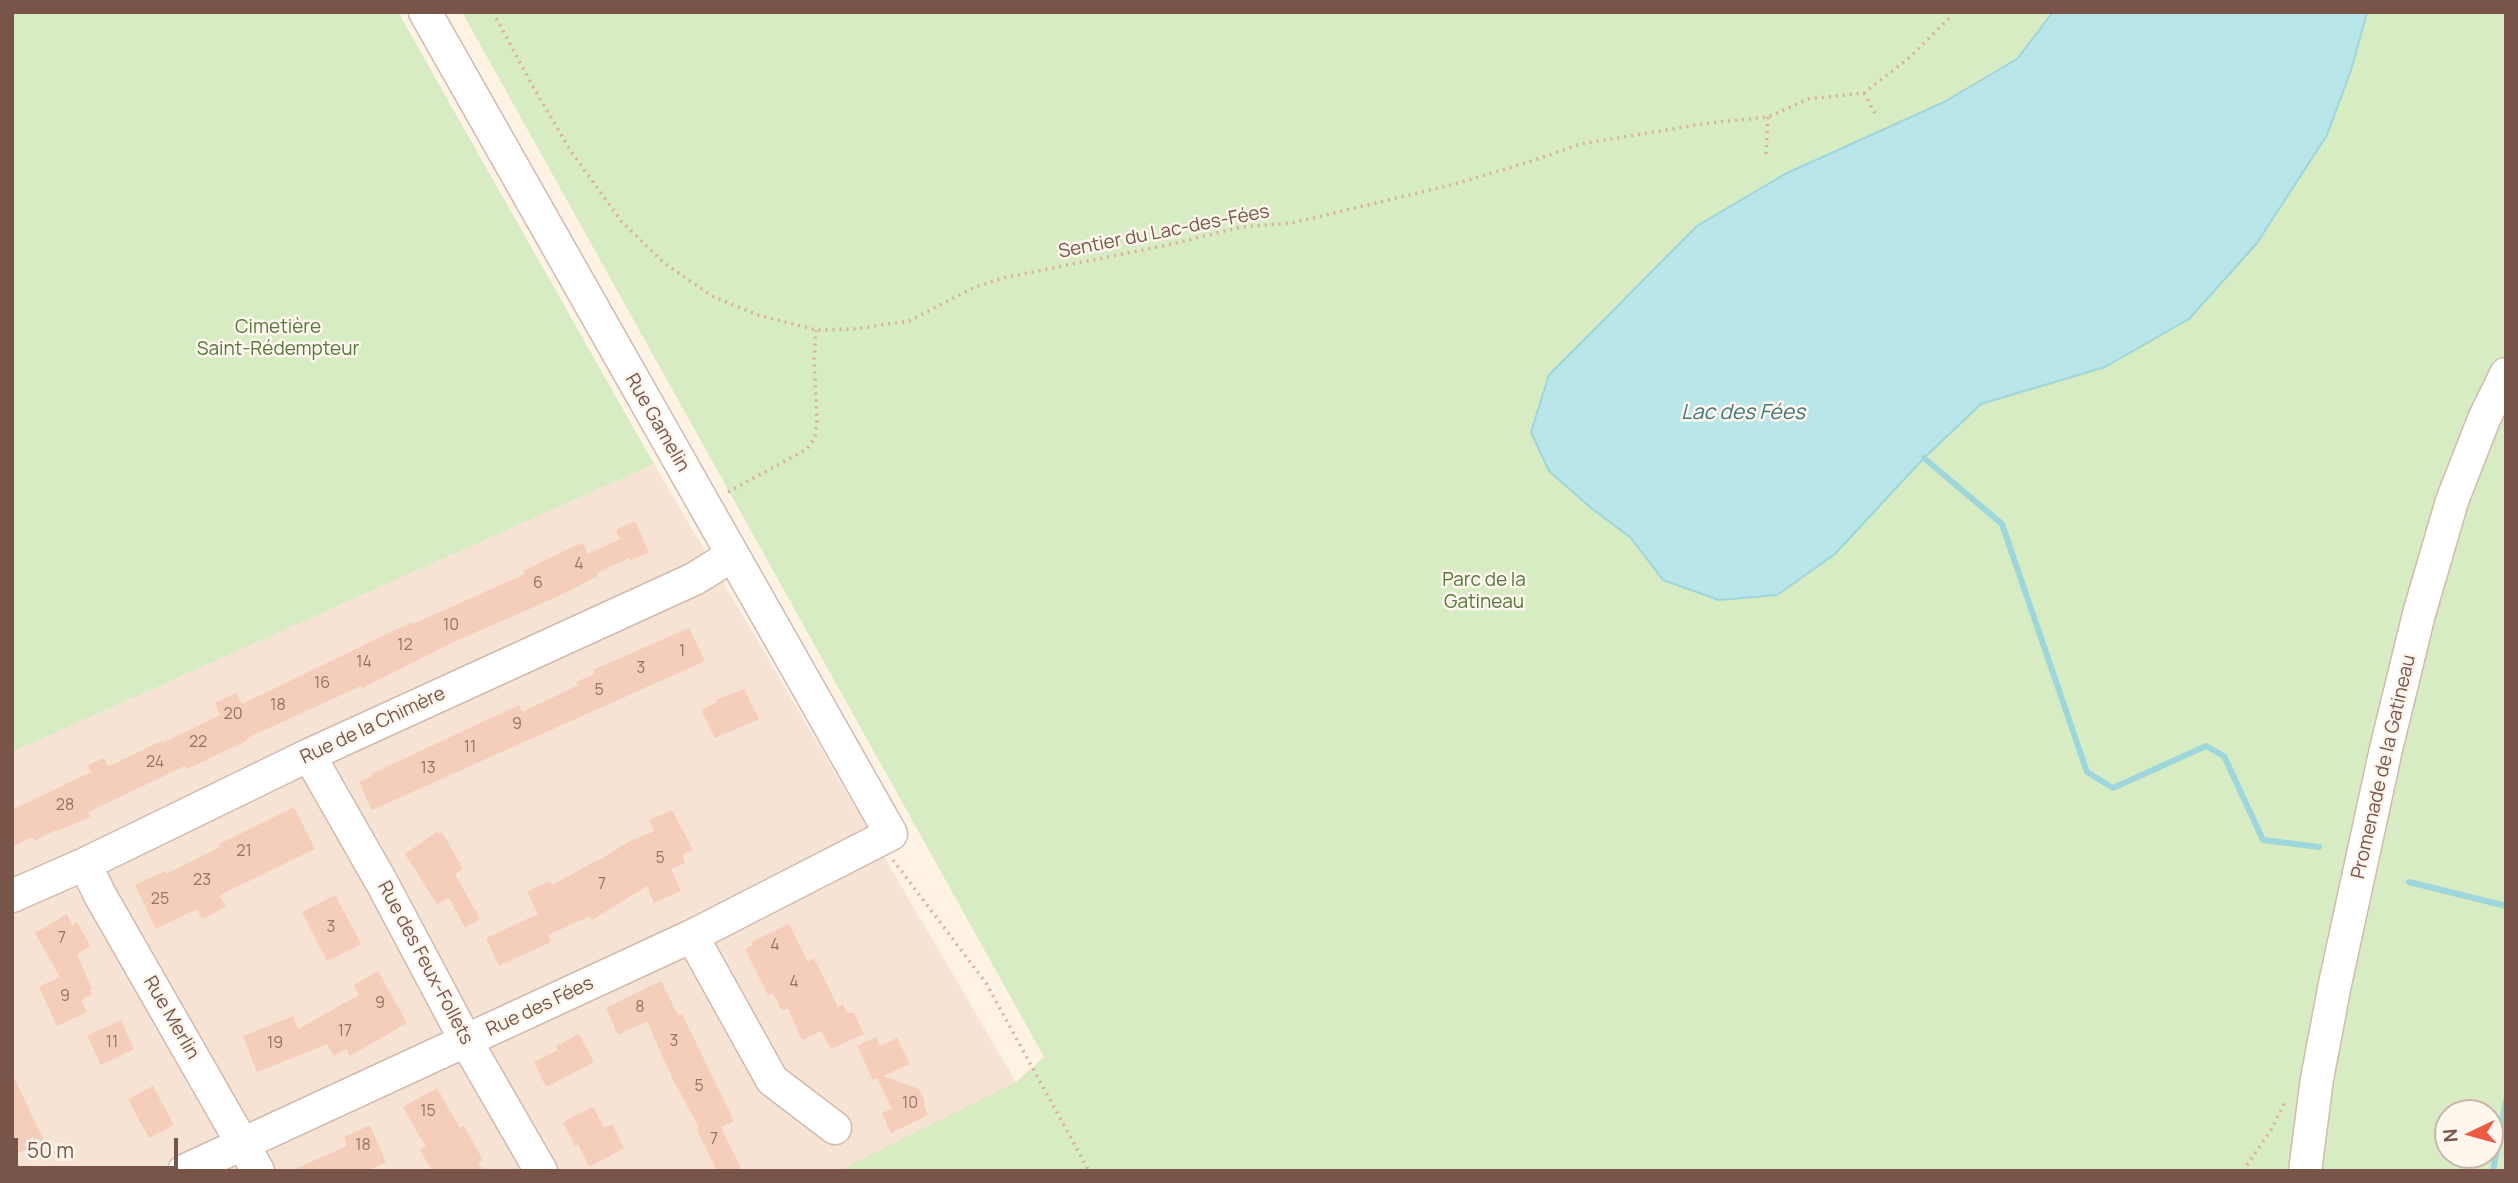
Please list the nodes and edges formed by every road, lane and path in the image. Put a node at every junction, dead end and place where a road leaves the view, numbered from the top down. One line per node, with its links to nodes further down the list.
1 (425, 12): 10 (street, Rue Gamelin)
2 (493, 12): 8 (path, Sentier du Lac-des-Fées)
3 (1951, 12): 4 (path)
4 (1864, 93): 5 (path); 6 (path, Sentier du Lac-des-Fées)
5 (1876, 115)
6 (1768, 117): 7 (path); 8 (path, Sentier du Lac-des-Fées)
7 (1766, 154)
8 (816, 330): 10 (path)
9 (2506, 374): 24 (street, Promenade de la Gatineau)
10 (704, 505): 11 (street, Rue Gamelin)
11 (733, 555): 12 (street, Rue de la Chimère); 13 (street, Rue Gamelin)
12 (309, 755): 14 (street, Rue de la Chimère); 17 (street, Rue des Feux-Follets)
13 (891, 834): 16 (street, Rue des Fées); 23 (path)
14 (85, 864): 15 (street, Rue de la Chimère); 19 (street, Rue Merlin)
15 (12, 896)
16 (692, 936): 17 (street, Rue des Fées); 18 (street)
17 (466, 1041): 19 (street, Rue des Fées); 22 (street, Rue des Feux-Follets)
18 (835, 1128)
19 (243, 1144): 20 (street, Rue des Fées); 21 (street, Rue Merlin)
20 (184, 1171)
21 (258, 1171)
22 (541, 1171)
23 (1089, 1171)
24 (2305, 1171)

